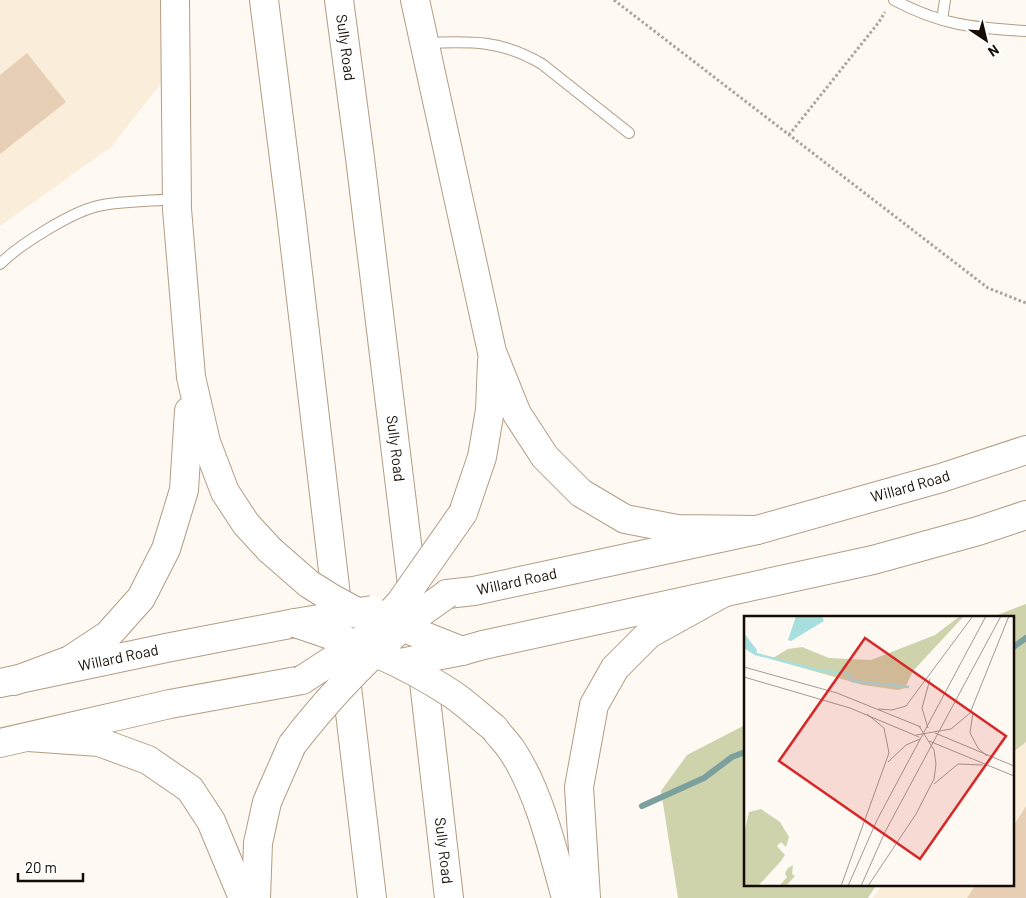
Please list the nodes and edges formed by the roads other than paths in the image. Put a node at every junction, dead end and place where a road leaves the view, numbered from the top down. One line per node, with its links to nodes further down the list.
1 (175, 0): 11 (main road)
2 (264, 0): 28 (main road)
3 (339, 0): 29 (main road, Sully Road)
4 (414, 0): 9 (main road)
5 (945, 0): 7 (lane)
6 (890, 4): 7 (lane)
7 (942, 20): 8 (lane)
8 (1026, 31)
9 (425, 44): 10 (lane); 13 (main road)
10 (629, 134)
11 (177, 199): 12 (lane); 14 (main road)
12 (0, 264)
13 (492, 352): 17 (main road); 19 (main road, bridge)
14 (191, 377): 19 (main road, bridge); 23 (main road)
15 (1026, 450): 17 (main road, Willard Road)
16 (1026, 515): 18 (main road)
17 (756, 530): 19 (main road, Willard Road, bridge)
18 (722, 592): 21 (main road); 31 (main road)
19 (386, 616): 20 (main road, Willard Road, bridge); 21 (main road, bridge); 22 (main road, bridge)
20 (287, 624): 22 (main road, bridge); 23 (main road, Willard Road)
21 (473, 648): 22 (main road, bridge)
22 (373, 657): 24 (main road, bridge); 27 (main road, bridge); 30 (main road, bridge)
23 (7, 682)
24 (28, 737): 25 (main road); 26 (main road)
25 (0, 743)
26 (243, 898)
27 (256, 898)
28 (372, 898)
29 (449, 898)
30 (566, 898)
31 (586, 898)

